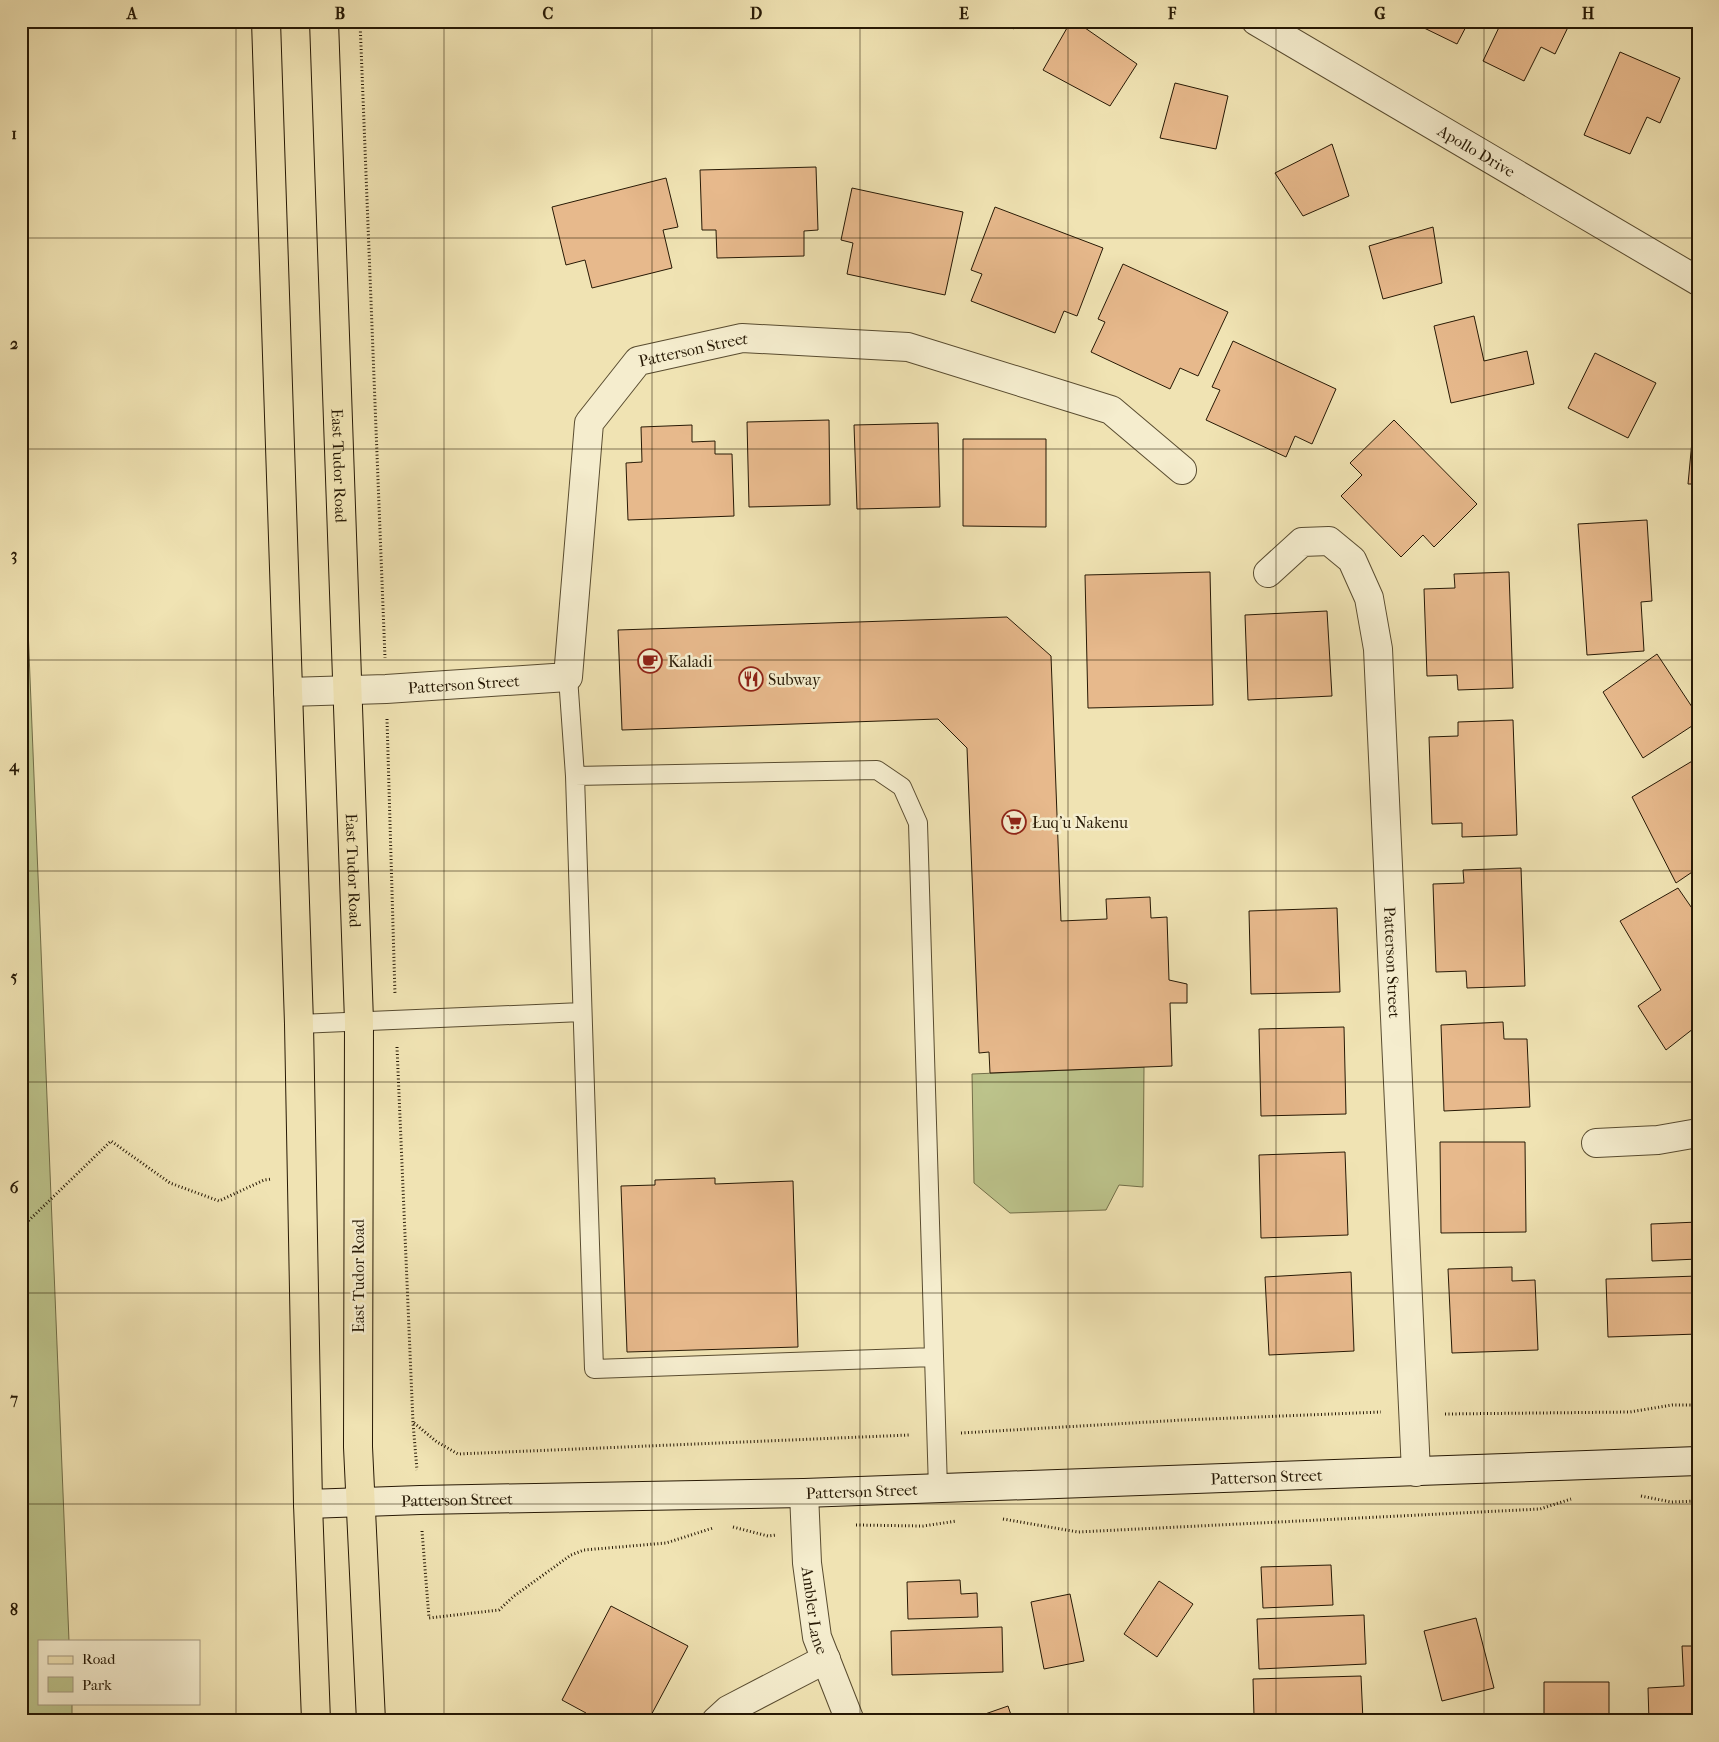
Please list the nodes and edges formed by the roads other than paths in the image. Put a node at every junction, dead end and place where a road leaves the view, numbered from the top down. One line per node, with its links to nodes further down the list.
1 (266, 21): 9 (main road)
2 (324, 21): 8 (main road, East Tudor Road)
3 (1256, 21): 4 (street, Apollo Drive)
4 (1698, 281)
5 (1182, 470): 7 (street, Patterson Street)
6 (1268, 573): 18 (street, Patterson Street)
7 (568, 677): 8 (street, Patterson Street); 10 (lane)
8 (347, 690): 9 (street, Patterson Street); 12 (main road, East Tudor Road)
9 (288, 692): 13 (main road)
10 (575, 776): 11 (lane); 16 (lane)
11 (582, 1012): 12 (lane); 16 (lane)
12 (359, 1021): 13 (lane); 21 (main road, East Tudor Road)
13 (299, 1024): 22 (main road)
14 (1698, 1134): 15 (street)
15 (1596, 1144)
16 (934, 1357): 19 (lane)
17 (1698, 1461): 18 (street, Patterson Street)
18 (1416, 1472): 19 (street, Patterson Street)
19 (938, 1489): 20 (street, Patterson Street)
20 (804, 1493): 21 (street, Patterson Street); 23 (street, Ambler Lane)
21 (361, 1501): 22 (street, Patterson Street); 25 (main road, East Tudor Road)
22 (308, 1504): 24 (main road)
23 (826, 1660): 26 (street); 27 (street, Ambler Lane)
24 (316, 1721)
25 (370, 1721)
26 (716, 1721)
27 (850, 1721)

